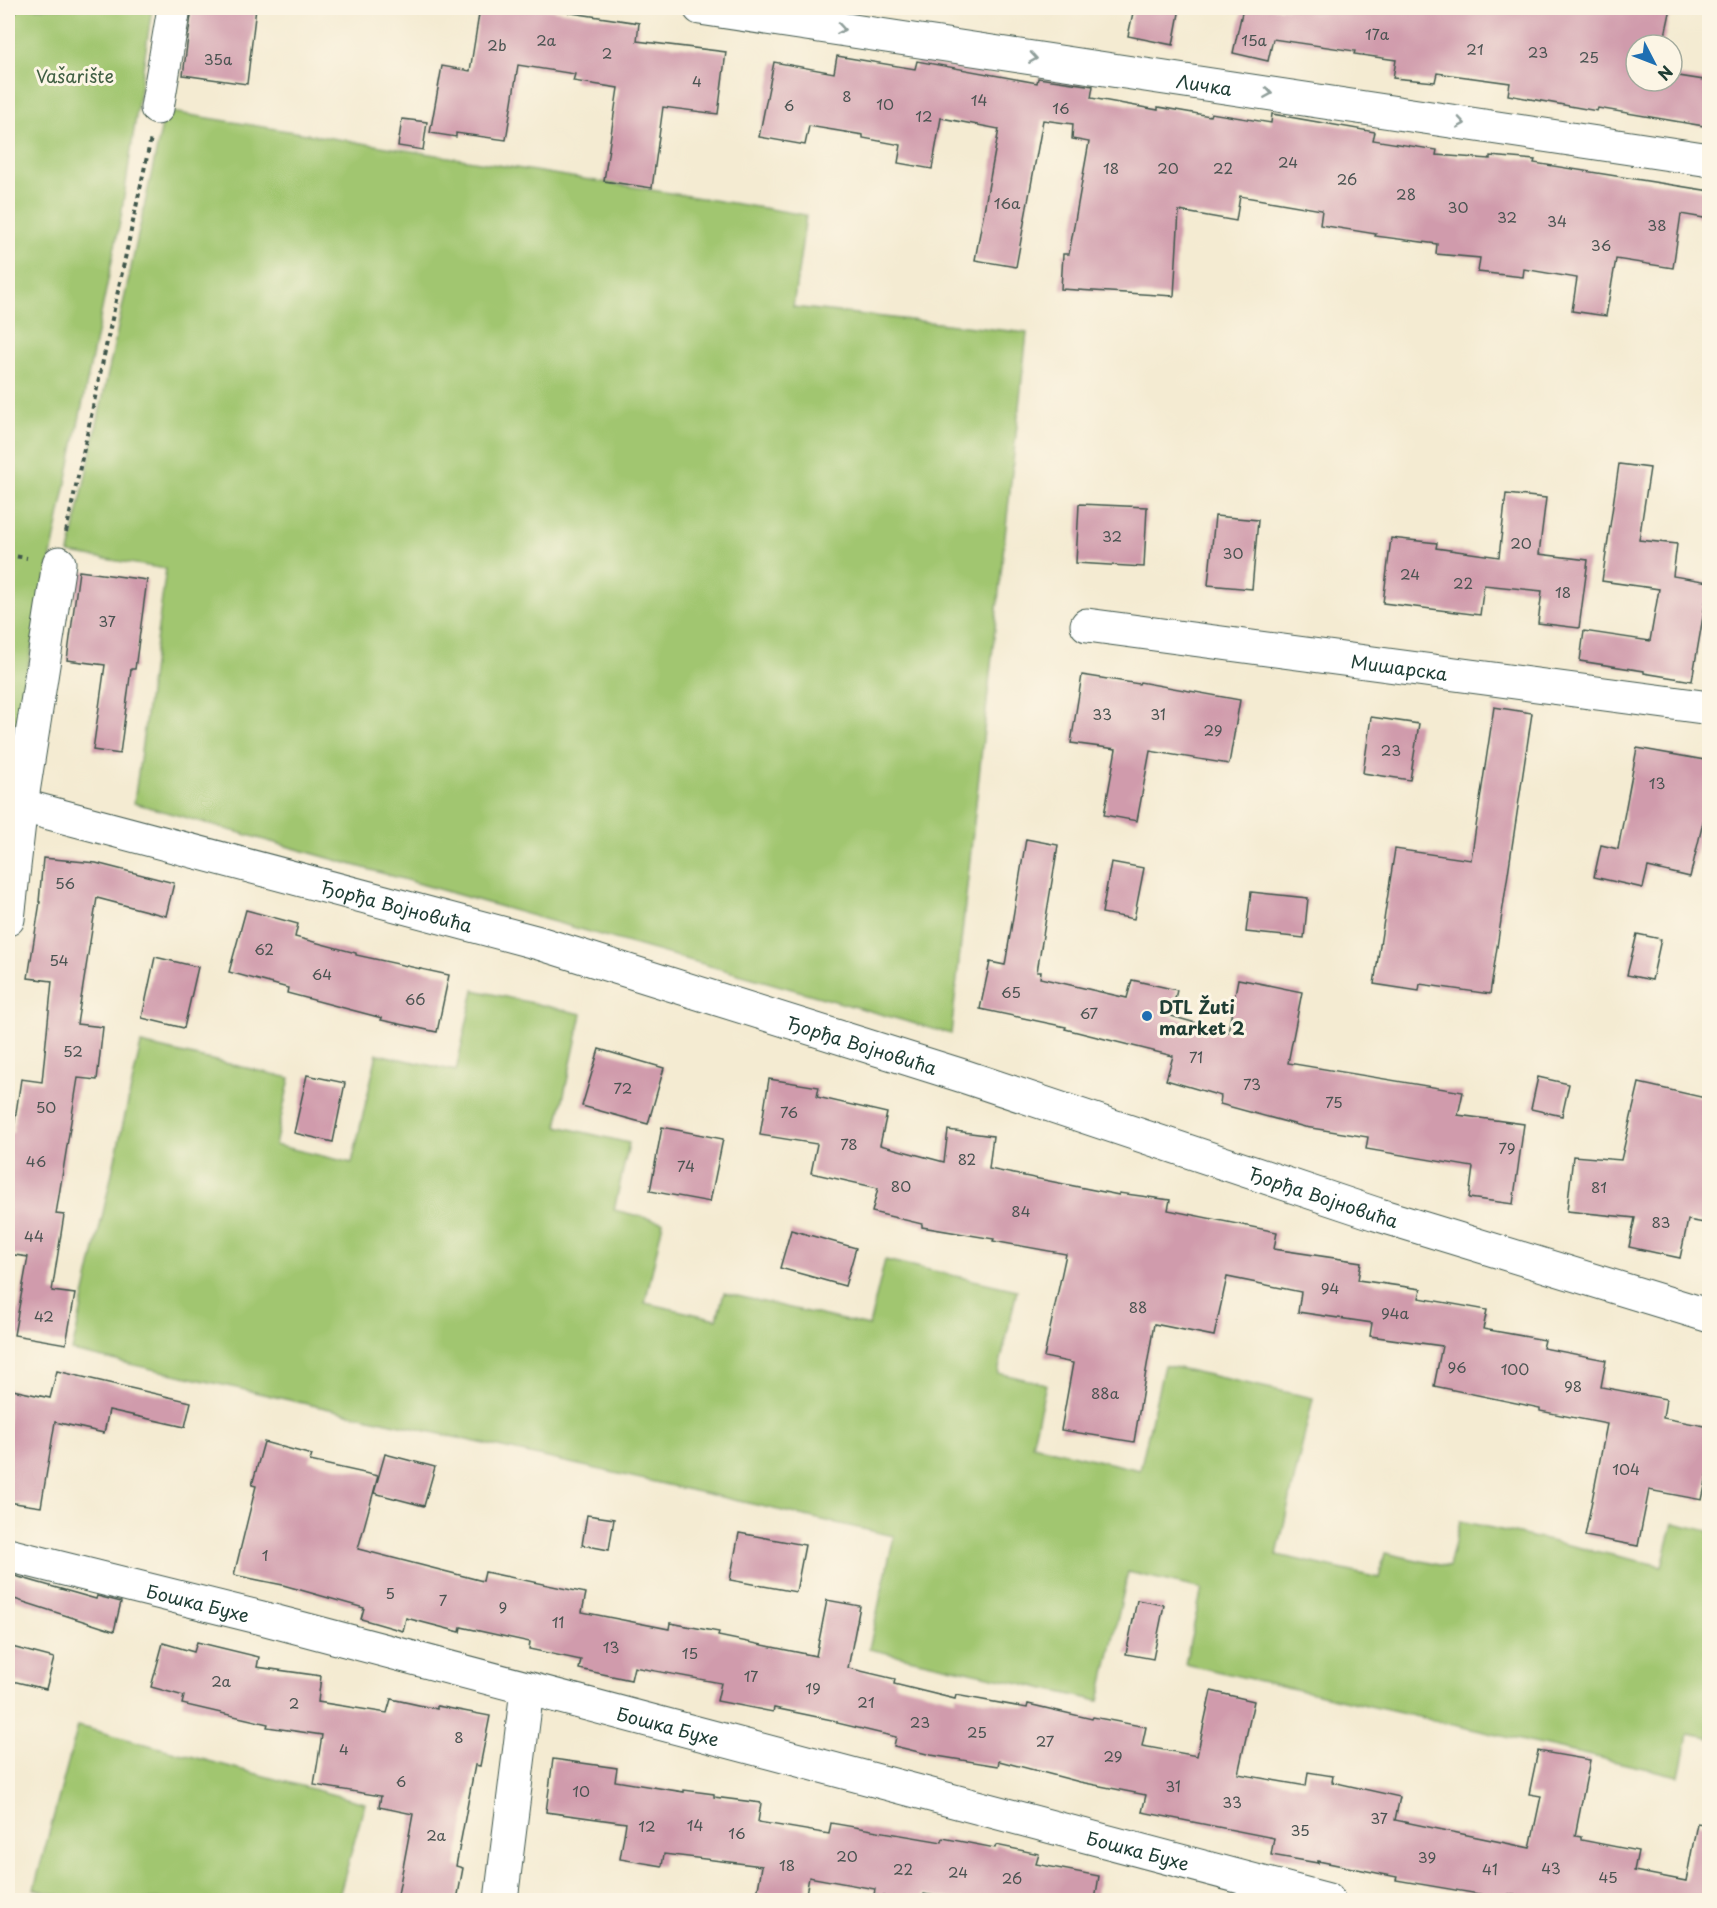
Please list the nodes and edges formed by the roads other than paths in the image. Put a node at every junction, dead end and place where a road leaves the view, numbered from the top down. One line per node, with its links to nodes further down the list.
1 (174, 8): 3 (street)
2 (700, 8): 4 (street, Личка, one-way to 4)
3 (157, 108)
4 (1710, 160)
5 (59, 563): 8 (street)
6 (1088, 625): 7 (street, Мишарска)
7 (1710, 708)
8 (14, 804): 9 (street); 10 (street, Ђорђа Војновића)
9 (8, 919)
10 (1710, 1316)
11 (8, 1555): 12 (street, Бошка Бухе)
12 (527, 1690): 13 (street); 14 (street, Бошка Бухе)
13 (501, 1900)
14 (1328, 1900)

